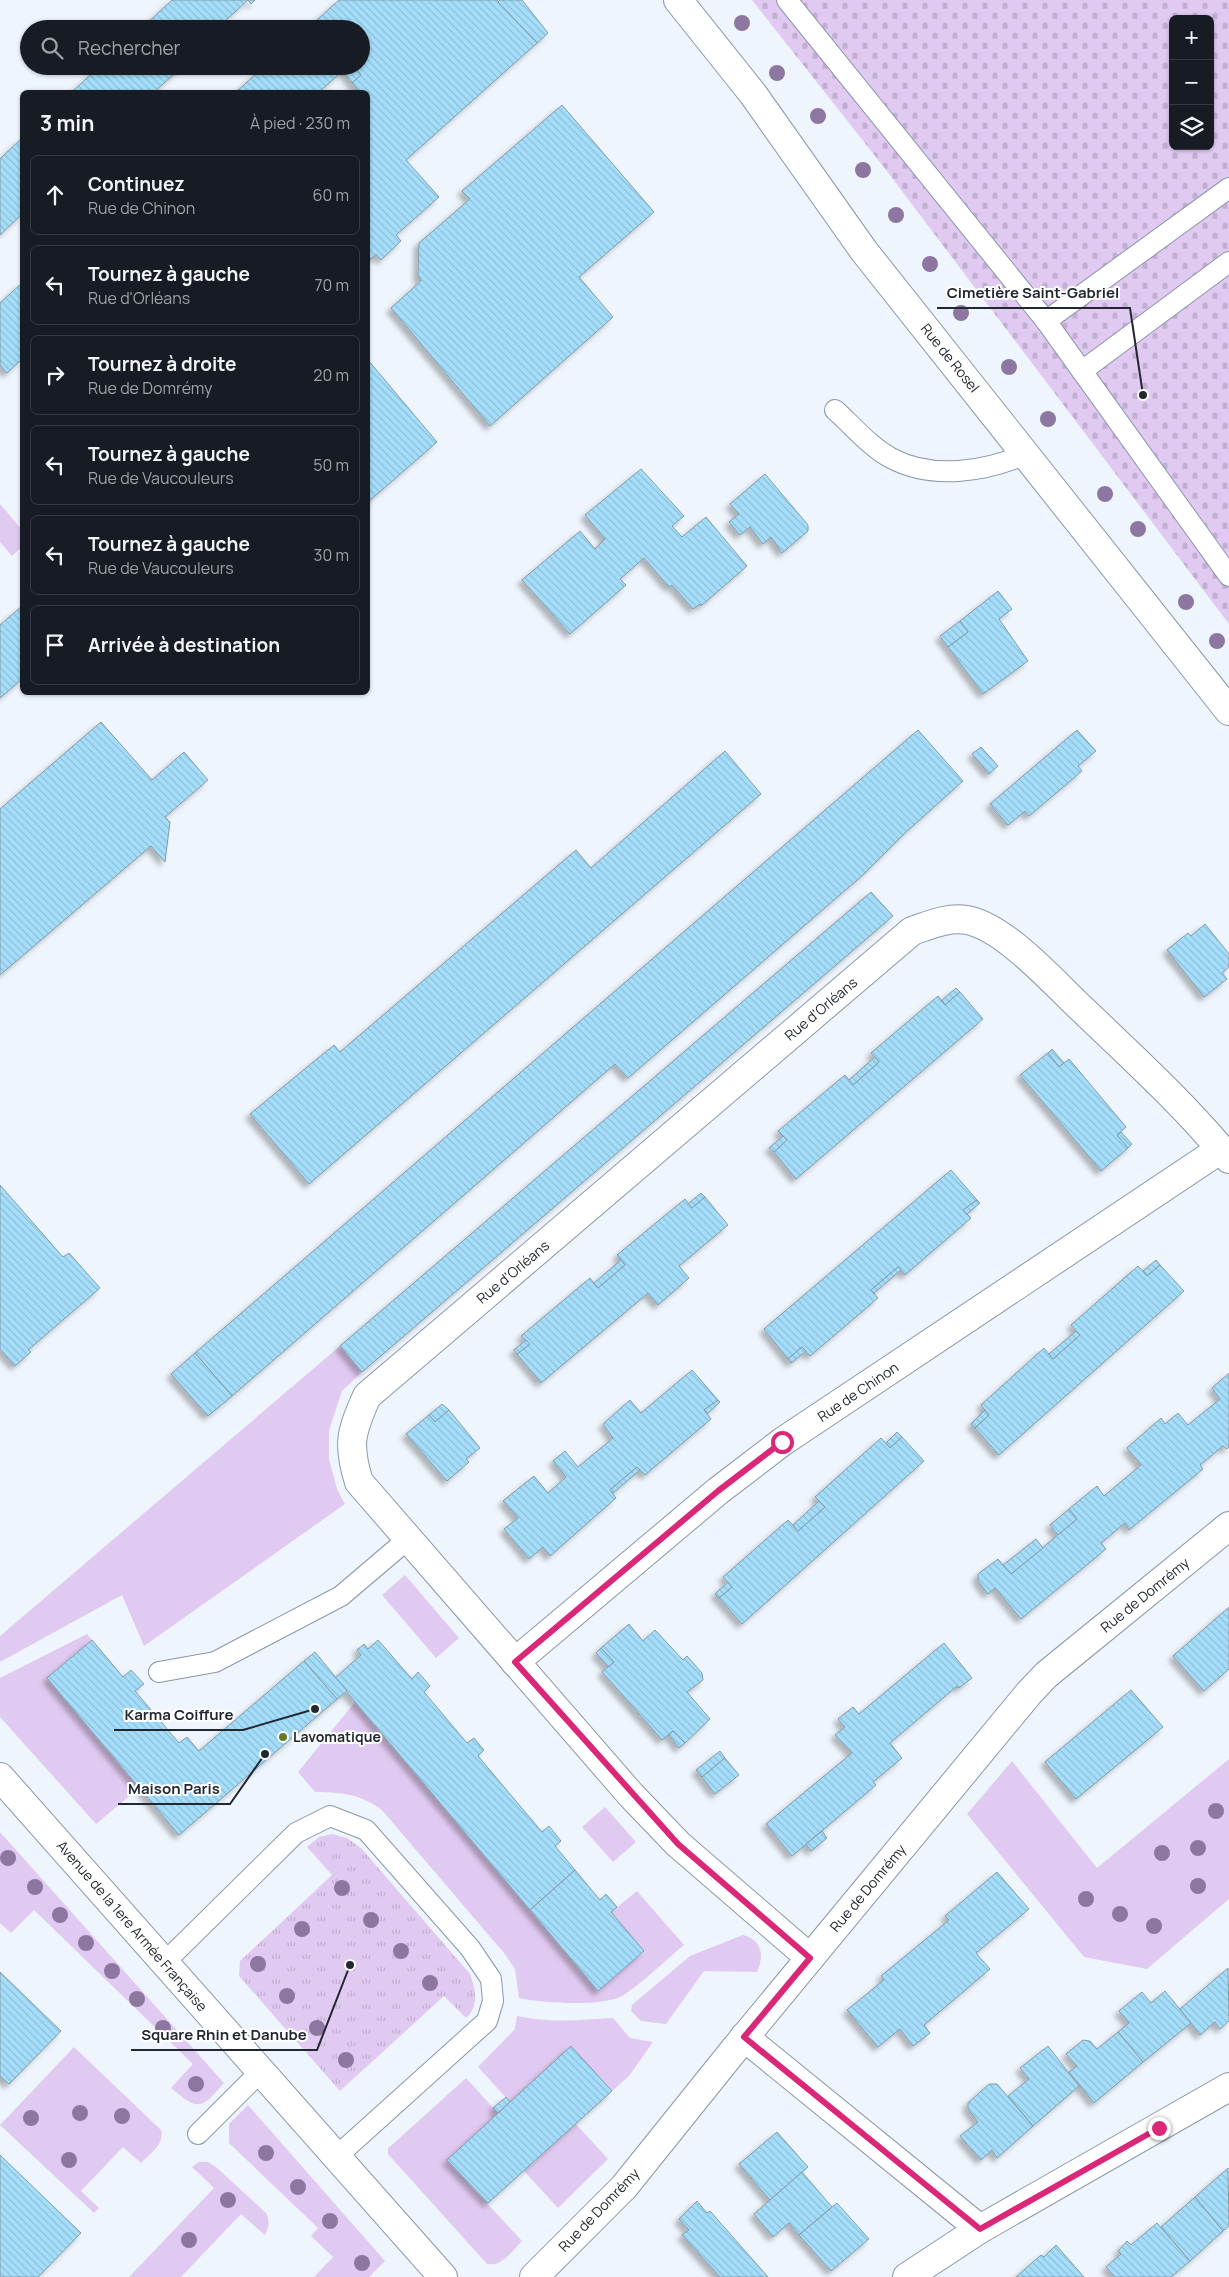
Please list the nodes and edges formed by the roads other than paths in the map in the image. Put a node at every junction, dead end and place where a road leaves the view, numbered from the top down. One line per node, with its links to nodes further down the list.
1 (678, 0): 8 (street, Rue de Rosel)
2 (787, 0): 5 (lane)
3 (1229, 188): 5 (lane)
4 (1229, 262): 6 (lane)
5 (1046, 321): 6 (lane)
6 (1082, 371): 9 (lane)
7 (835, 410): 8 (lane)
8 (1026, 454): 10 (street, Rue de Rosel)
9 (1229, 576)
10 (1229, 711)
11 (1225, 1154): 13 (street, Rue d'Orléans); 14 (street, Rue de Chinon)
12 (1229, 1526): 17 (street, Rue de Domrémy)
13 (408, 1539): 14 (street, Rue d'Orléans); 15 (lane)
14 (515, 1662): 17 (street, Rue d'Orléans)
15 (159, 1672)
16 (0, 1777): 18 (street, Avenue de la 1ere Armée Française)
17 (810, 1958): 19 (street, Rue de Domrémy)
18 (164, 1963): 20 (street, Avenue de la 1ere Armée Française); 23 (lane)
19 (744, 2037): 24 (street); 26 (street, Rue de Domrémy)
20 (260, 2072): 22 (lane); 23 (street, Avenue de la 1ere Armée Française)
21 (1229, 2087): 24 (street)
22 (198, 2134)
23 (336, 2157): 25 (street, Avenue de la 1ere Armée Française)
24 (980, 2229): 27 (street)
25 (444, 2277)
26 (534, 2277)
27 (907, 2277)

